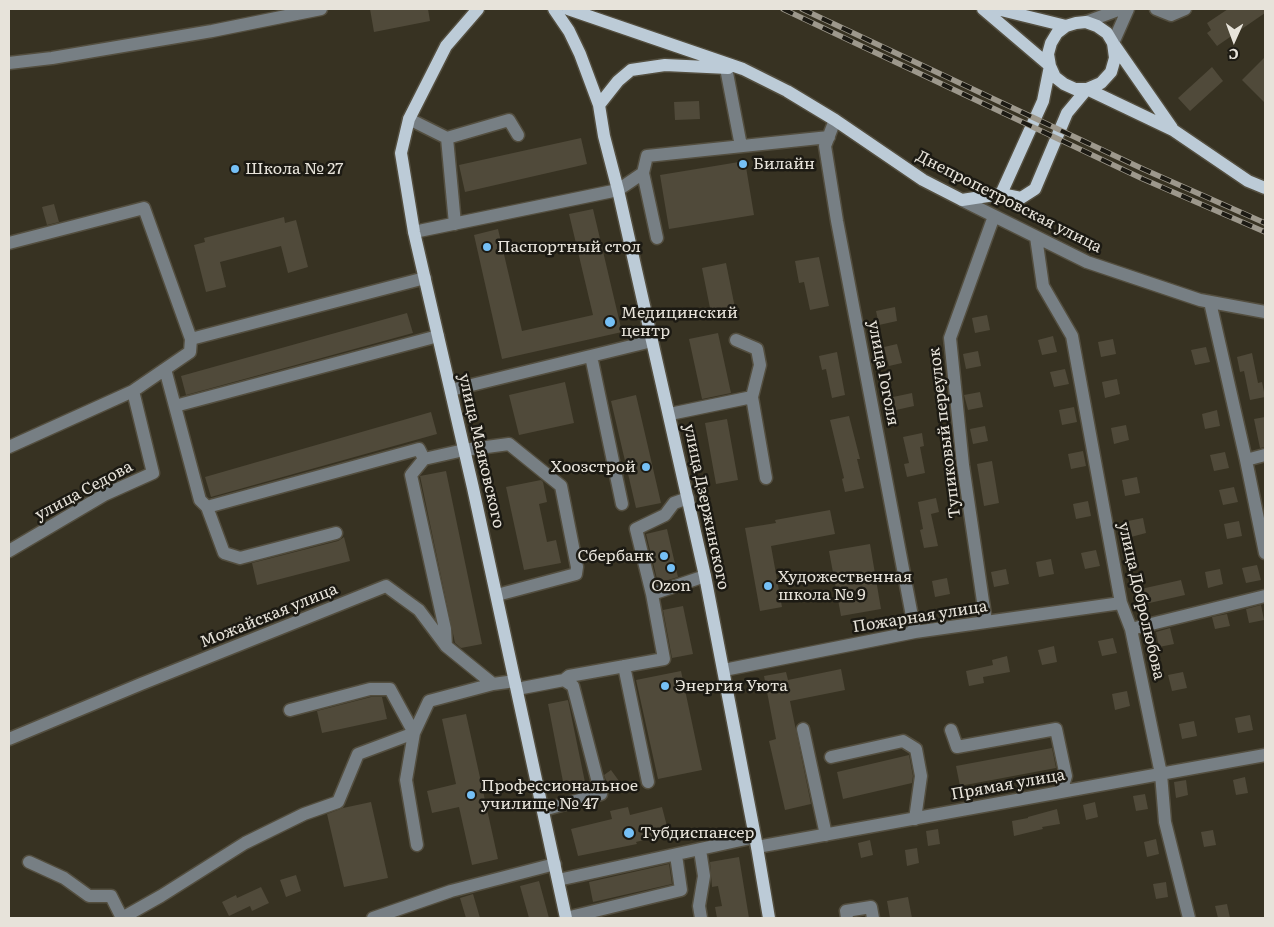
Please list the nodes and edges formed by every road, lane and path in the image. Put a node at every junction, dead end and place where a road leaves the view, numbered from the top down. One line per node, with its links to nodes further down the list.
1 (321, 9): 14 (street)
2 (478, 9): 20 (main road, улица Маяковского)
3 (554, 9): 19 (main road, улица Дзержинского)
4 (568, 9): 17 (main road)
5 (983, 9): 15 (main road)
6 (997, 9): 12 (main road)
7 (1121, 9): 11 (street)
8 (1128, 9): 13 (street)
9 (1156, 9): 10 (street)
10 (1185, 9)
11 (1086, 22): 12 (main road); 13 (main road)
12 (1066, 26): 15 (main road)
13 (1113, 43): 18 (main road); 22 (main road)
14 (9, 63)
15 (1050, 66): 18 (main road); 30 (main road)
16 (726, 68): 17 (main road); 19 (main road); 26 (street)
17 (743, 69): 21 (main road, Днепропетровская улица)
18 (1087, 89): 22 (main road); 30 (main road)
19 (599, 105): 29 (main road, улица Дзержинского)
20 (409, 119): 24 (street); 34 (main road, улица Маяковского)
21 (835, 120): 25 (street, улица Гоголя); 31 (main road, Днепропетровская улица)
22 (1173, 130): 28 (main road)
23 (518, 135): 24 (street)
24 (447, 138): 33 (street)
25 (829, 138): 26 (street); 71 (street, улица Гоголя)
26 (742, 146): 27 (street)
27 (643, 173): 29 (street); 36 (street)
28 (1265, 188)
29 (618, 190): 33 (street); 44 (main road, улица Дзержинского)
30 (1001, 194): 31 (main road)
31 (962, 200): 32 (street, Днепропетровская улица)
32 (994, 216): 35 (street, Днепропетровская улица); 69 (street, Тупиковый переулок)
33 (455, 224): 34 (street)
34 (414, 232): 38 (main road, улица Маяковского)
35 (1036, 237): 39 (street, Днепропетровская улица); 68 (street, улица Добролюбова)
36 (657, 238)
37 (9, 243): 42 (street)
38 (425, 278): 41 (main road, улица Маяковского); 42 (street)
39 (1210, 302): 40 (street, Днепропетровская улица); 56 (street)
40 (1265, 312)
41 (438, 336): 47 (main road, улица Маяковского); 50 (street)
42 (191, 339): 46 (street)
43 (736, 340): 49 (street)
44 (652, 341): 45 (street); 51 (main road, улица Дзержинского)
45 (591, 356): 47 (street); 59 (street)
46 (165, 370): 48 (street); 50 (street)
47 (451, 390): 53 (main road, улица Маяковского)
48 (133, 391): 52 (street); 62 (street, улица Седова)
49 (752, 397): 51 (street); 57 (street)
50 (175, 406): 60 (street)
51 (670, 414): 58 (main road, улица Дзержинского)
52 (9, 447)
53 (464, 450): 55 (street); 66 (main road, улица Маяковского); 66 (street)
54 (1265, 455): 56 (street)
55 (424, 459): 60 (street); 72 (street)
56 (1246, 460): 63 (street)
57 (766, 478)
58 (688, 498): 64 (main road, улица Дзержинского); 65 (street)
59 (622, 504)
60 (207, 507): 61 (street)
61 (336, 533)
62 (9, 550)
63 (1265, 553)
64 (705, 576): 65 (street); 74 (main road, улица Дзержинского)
65 (652, 594): 73 (street)
66 (496, 595): 77 (main road, улица Маяковского)
67 (1265, 596): 70 (street)
68 (1121, 604): 69 (street, Пожарная улица); 70 (street, улица Добролюбова)
69 (986, 622): 71 (street, Пожарная улица)
70 (1131, 629): 85 (street, улица Добролюбова)
71 (915, 632): 74 (street, Пожарная улица)
72 (446, 646): 76 (street, Можайская улица); 82 (street, Можайская улица)
73 (624, 666): 75 (street); 86 (street)
74 (724, 670): 91 (main road, улица Дзержинского)
75 (564, 680): 77 (street); 88 (street)
76 (493, 684): 77 (street); 81 (street)
77 (516, 685): 88 (main road, улица Маяковского)
78 (290, 710): 81 (street)
79 (803, 729): 90 (street)
80 (951, 730): 87 (street)
81 (414, 733): 92 (street); 98 (street)
82 (9, 739)
83 (1265, 755): 85 (street, Прямая улица)
84 (831, 757): 89 (street)
85 (1161, 774): 87 (street, Прямая улица); 105 (street, улица Добролюбова)
86 (648, 782)
87 (1060, 792): 89 (street, Прямая улица)
88 (543, 810): 96 (main road, улица Маяковского)
89 (915, 819): 90 (street, Прямая улица)
90 (826, 835): 91 (street, Прямая улица)
91 (756, 842): 93 (street, Прямая улица); 102 (main road, улица Дзержинского)
92 (417, 845)
93 (700, 850): 94 (street, Прямая улица); 101 (street)
94 (676, 855): 97 (street, Прямая улица); 100 (street)
95 (29, 862): 98 (street)
96 (555, 864): 97 (main road, улица Маяковского); 99 (street)
97 (558, 880): 100 (main road, улица Маяковского)
98 (122, 918)
99 (373, 918)
100 (566, 918)
101 (701, 918)
102 (769, 918)
103 (847, 918): 104 (street)
104 (873, 918)
105 (1189, 918)

